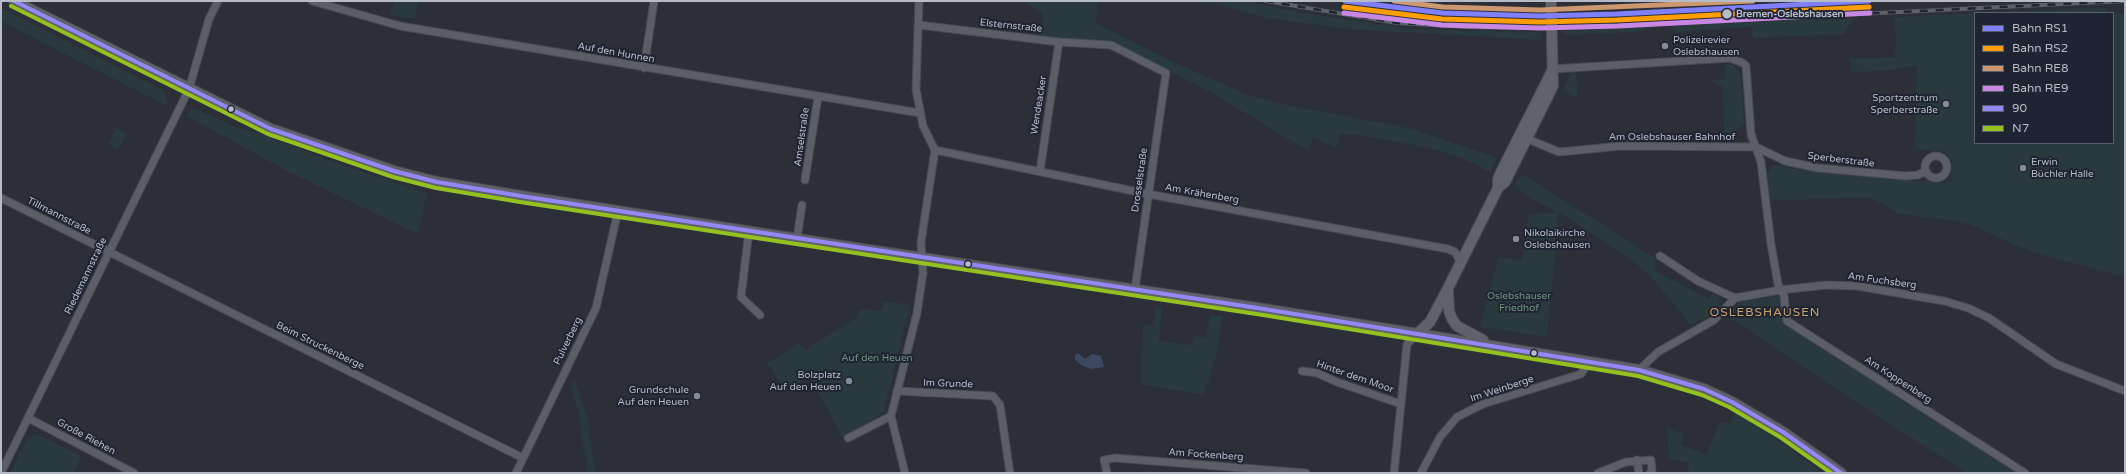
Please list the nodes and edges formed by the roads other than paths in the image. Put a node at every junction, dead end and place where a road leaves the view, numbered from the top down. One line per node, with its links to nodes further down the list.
1 (14, 1): 12 (main road)
2 (218, 1): 12 (street, Riedemannstraße)
3 (312, 1): 9 (street, Auf den Hunnen)
4 (654, 1): 9 (street)
5 (919, 1): 7 (street)
6 (1551, 1): 10 (main road)
7 (918, 25): 8 (street, Elsternstraße); 14 (street)
8 (1059, 42): 11 (street, Elsternstraße); 18 (street, Wendeacker)
9 (644, 68): 13 (street, Auf den Hunnen)
10 (1553, 69): 15 (main road); 16 (street)
11 (1166, 73): 21 (street, Drosselstraße)
12 (189, 89): 24 (main road); 27 (street, Riedemannstraße)
13 (818, 97): 14 (street, Auf den Hunnen); 20 (street, Amselstraße)
14 (920, 113): 17 (street)
15 (1524, 138): 16 (street, Am Oslebshauser Bahnhof); 30 (main road)
16 (1756, 147): 19 (street, Sperberstraße); 33 (street)
17 (935, 150): 18 (street, Am Krähenberg); 29 (street)
18 (1040, 171): 21 (street, Am Krähenberg)
19 (1926, 171)
20 (805, 180)
21 (1148, 194): 30 (street, Am Krähenberg); 32 (street, Drosselstraße)
22 (1, 198): 27 (street, Tillmannstraße)
23 (802, 205): 26 (street)
24 (618, 211): 25 (main road); 47 (street, Pulverberg)
25 (748, 231): 26 (main road); 35 (street)
26 (797, 238): 29 (main road)
27 (108, 252): 45 (street, Riedemannstraße); 47 (street, Beim Struckenberge)
28 (1660, 256): 34 (street)
29 (922, 257): 32 (main road); 41 (street)
30 (1460, 261): 31 (main road)
31 (1448, 288): 36 (main road); 37 (main road)
32 (1134, 289): 36 (main road)
33 (1780, 290): 34 (street, Am Fuchsberg); 42 (street, Am Fuchsberg); 62 (street, Am Koppenberg)
34 (1735, 298): 39 (street)
35 (760, 315)
36 (1418, 333): 37 (main road); 43 (street)
37 (1486, 345): 38 (main road)
38 (1589, 362): 39 (main road); 57 (street, Im Weinberge)
39 (1639, 370): 61 (main road)
40 (1302, 371): 43 (street, Hinter dem Moor)
41 (897, 391): 44 (street); 53 (street, Im Grunde)
42 (2125, 391)
43 (1401, 404): 56 (street)
44 (892, 416): 46 (street); 52 (street)
45 (28, 418): 49 (street, Riedemannstraße); 50 (street, Große Riehen)
46 (848, 438)
47 (523, 458): 51 (street, Pulverberg)
48 (1637, 460): 58 (street); 59 (street); 60 (street)
49 (1, 473)
50 (134, 473)
51 (516, 473)
52 (905, 473)
53 (1010, 473)
54 (1107, 473): 55 (street, Am Fockenberg)
55 (1306, 473)
56 (1394, 473)
57 (1421, 473)
58 (1598, 473)
59 (1639, 473)
60 (1650, 473)
61 (1841, 473)
62 (2025, 473)

